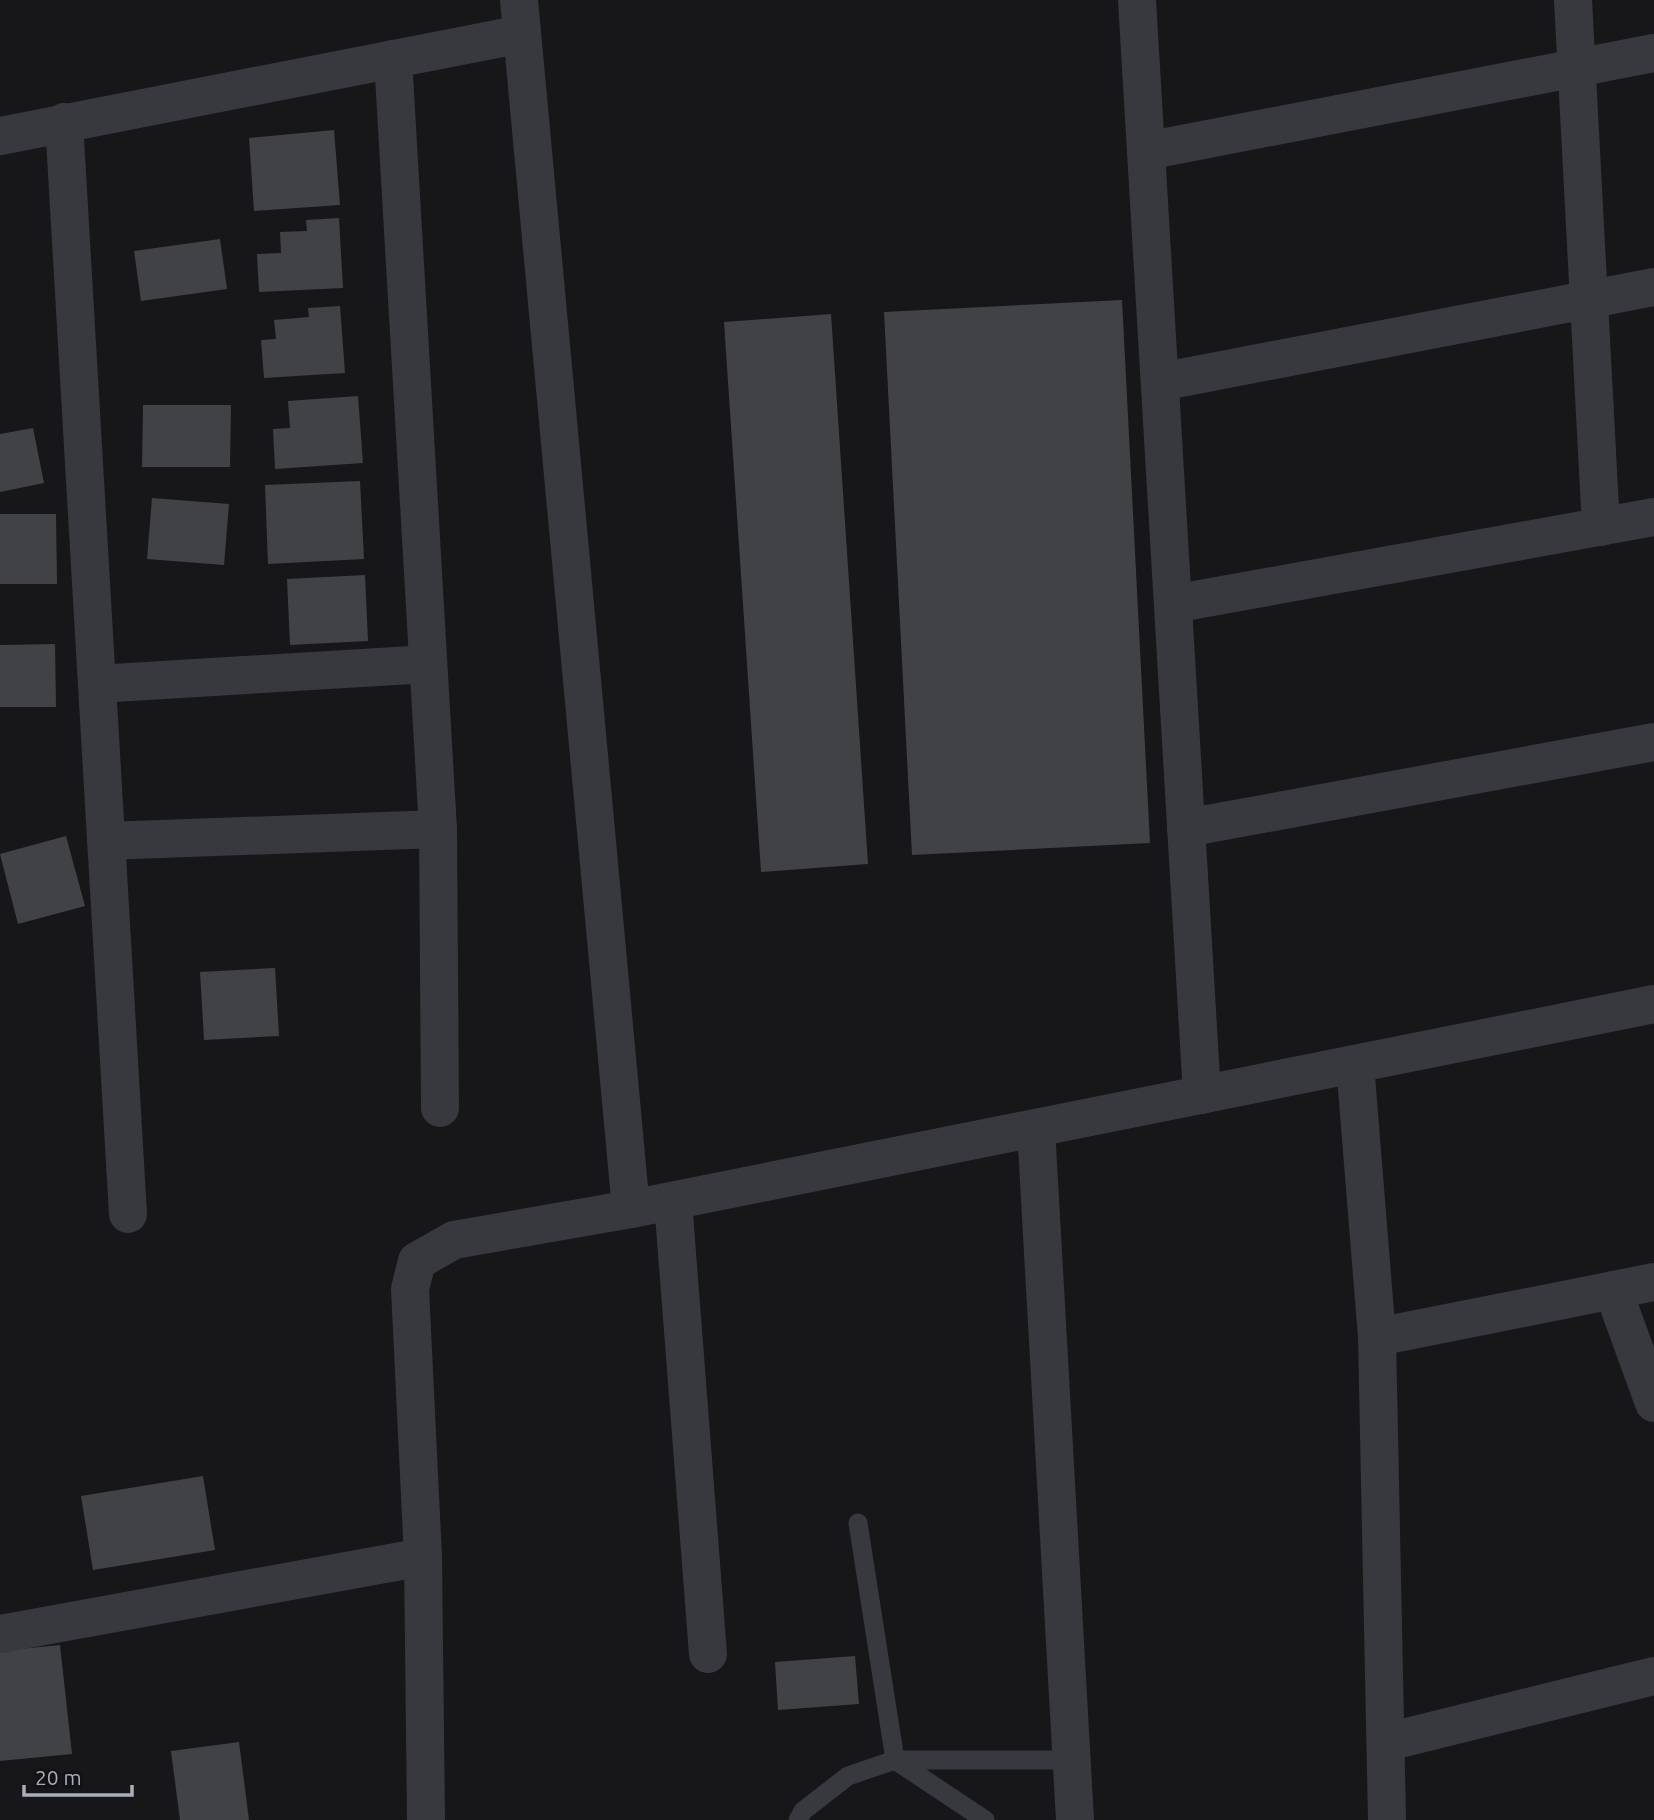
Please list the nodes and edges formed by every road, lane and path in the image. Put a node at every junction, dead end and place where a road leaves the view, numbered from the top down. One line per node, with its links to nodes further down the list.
1 (1137, 0): 9 (street)
2 (1573, 0): 6 (street)
3 (520, 17): 5 (street); 28 (street)
4 (1654, 53): 6 (street)
5 (393, 59): 7 (street); 16 (street)
6 (1576, 68): 9 (street); 11 (street)
7 (64, 121): 8 (street); 17 (street)
8 (0, 136)
9 (1146, 150): 12 (street)
10 (1654, 287): 11 (street)
11 (1589, 300): 12 (street); 14 (street)
12 (1160, 382): 15 (street)
13 (1654, 517): 14 (street)
14 (1601, 527): 15 (street)
15 (1173, 604): 19 (street)
16 (429, 664): 17 (street); 20 (street)
17 (97, 684): 21 (street)
18 (1654, 742): 19 (street)
19 (1186, 828): 24 (street)
20 (438, 829): 21 (street); 25 (street)
21 (106, 841): 29 (street)
22 (1654, 1004): 23 (street)
23 (1355, 1064): 24 (street); 32 (street)
24 (1202, 1095): 26 (street)
25 (440, 1108)
26 (1036, 1128): 27 (street); 41 (street)
27 (673, 1200): 28 (street); 37 (street)
28 (631, 1209): 35 (street)
29 (128, 1214)
30 (1654, 1282): 31 (street)
31 (1613, 1290): 32 (street); 33 (street)
32 (1377, 1337): 39 (street)
33 (1654, 1403)
34 (858, 1523): 40 (lane)
35 (423, 1557): 36 (street); 42 (street)
36 (0, 1634)
37 (708, 1654)
38 (1654, 1676): 39 (street)
39 (1387, 1742): 46 (street)
40 (894, 1760): 41 (lane); 43 (lane); 44 (lane)
41 (1072, 1760): 45 (street)
42 (426, 1820)
43 (799, 1820)
44 (985, 1820)
45 (1075, 1820)
46 (1387, 1820)

